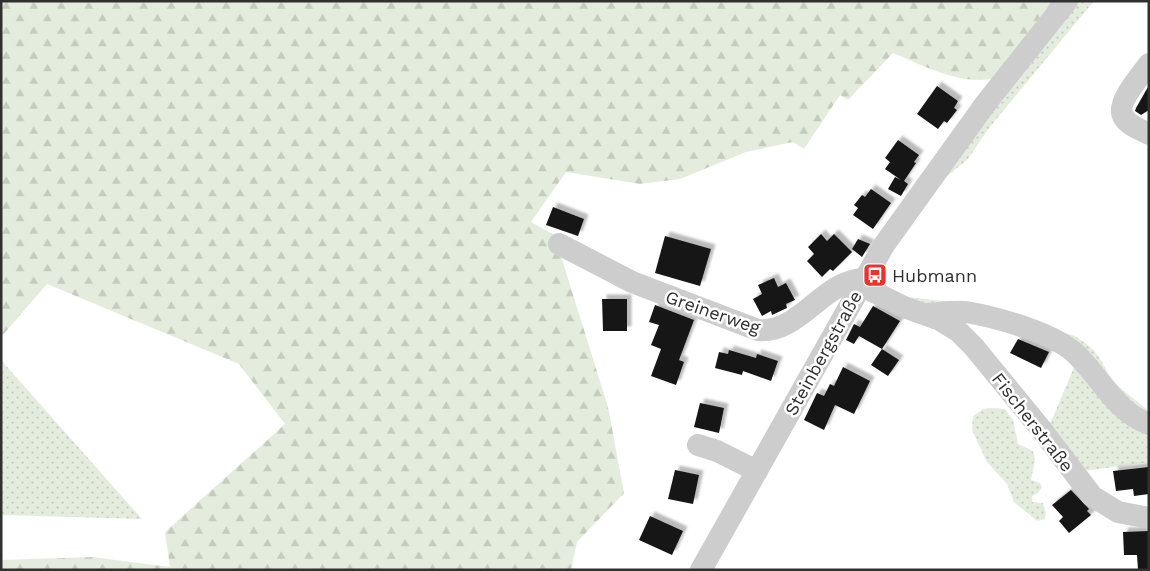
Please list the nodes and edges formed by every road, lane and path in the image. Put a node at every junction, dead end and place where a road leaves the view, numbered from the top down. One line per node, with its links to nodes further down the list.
1 (1067, 1): 5 (street, Steinbergstraße)
2 (1149, 64): 3 (street)
3 (1143, 126)
4 (559, 244): 5 (street, Greinerweg)
5 (862, 282): 6 (street, Fischerstraße); 9 (street, Steinbergstraße)
6 (924, 314): 7 (street, Fischerstraße); 10 (street, Fischerstraße)
7 (1149, 424)
8 (698, 445): 9 (street)
9 (757, 471): 11 (street, Steinbergstraße)
10 (1149, 518)
11 (701, 570)

